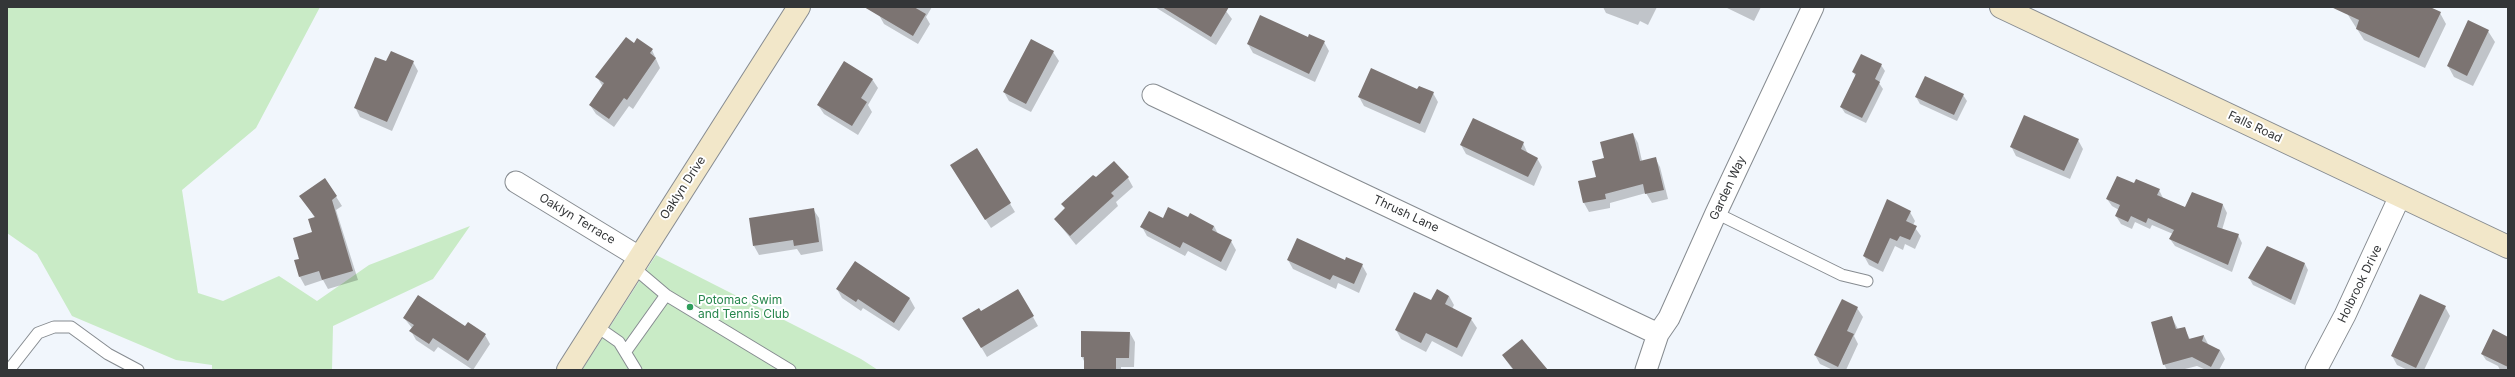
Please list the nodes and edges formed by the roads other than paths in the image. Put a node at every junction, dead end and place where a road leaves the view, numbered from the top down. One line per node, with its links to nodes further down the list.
1 (799, 7): 9 (main road, Oaklyn Drive)
2 (1813, 7): 7 (street, Garden Way)
3 (2001, 7): 6 (main road, Falls Road)
4 (1153, 95): 13 (street, Thrush Lane)
5 (516, 182): 9 (street, Oaklyn Terrace)
6 (2400, 196): 8 (main road, Falls Road); 21 (street, Holbrook Drive)
7 (1716, 212): 10 (lane); 13 (street, Garden Way)
8 (2508, 247)
9 (636, 262): 11 (lane); 12 (main road, Oaklyn Drive)
10 (1867, 281)
11 (666, 295): 14 (lane); 19 (lane)
12 (596, 326): 14 (lane); 17 (main road, Oaklyn Drive)
13 (1658, 334): 20 (street, Garden Way)
14 (626, 351): 18 (lane)
15 (9, 370): 16 (lane)
16 (138, 370)
17 (568, 370)
18 (636, 370)
19 (790, 370)
20 (1646, 370)
21 (2316, 370)

